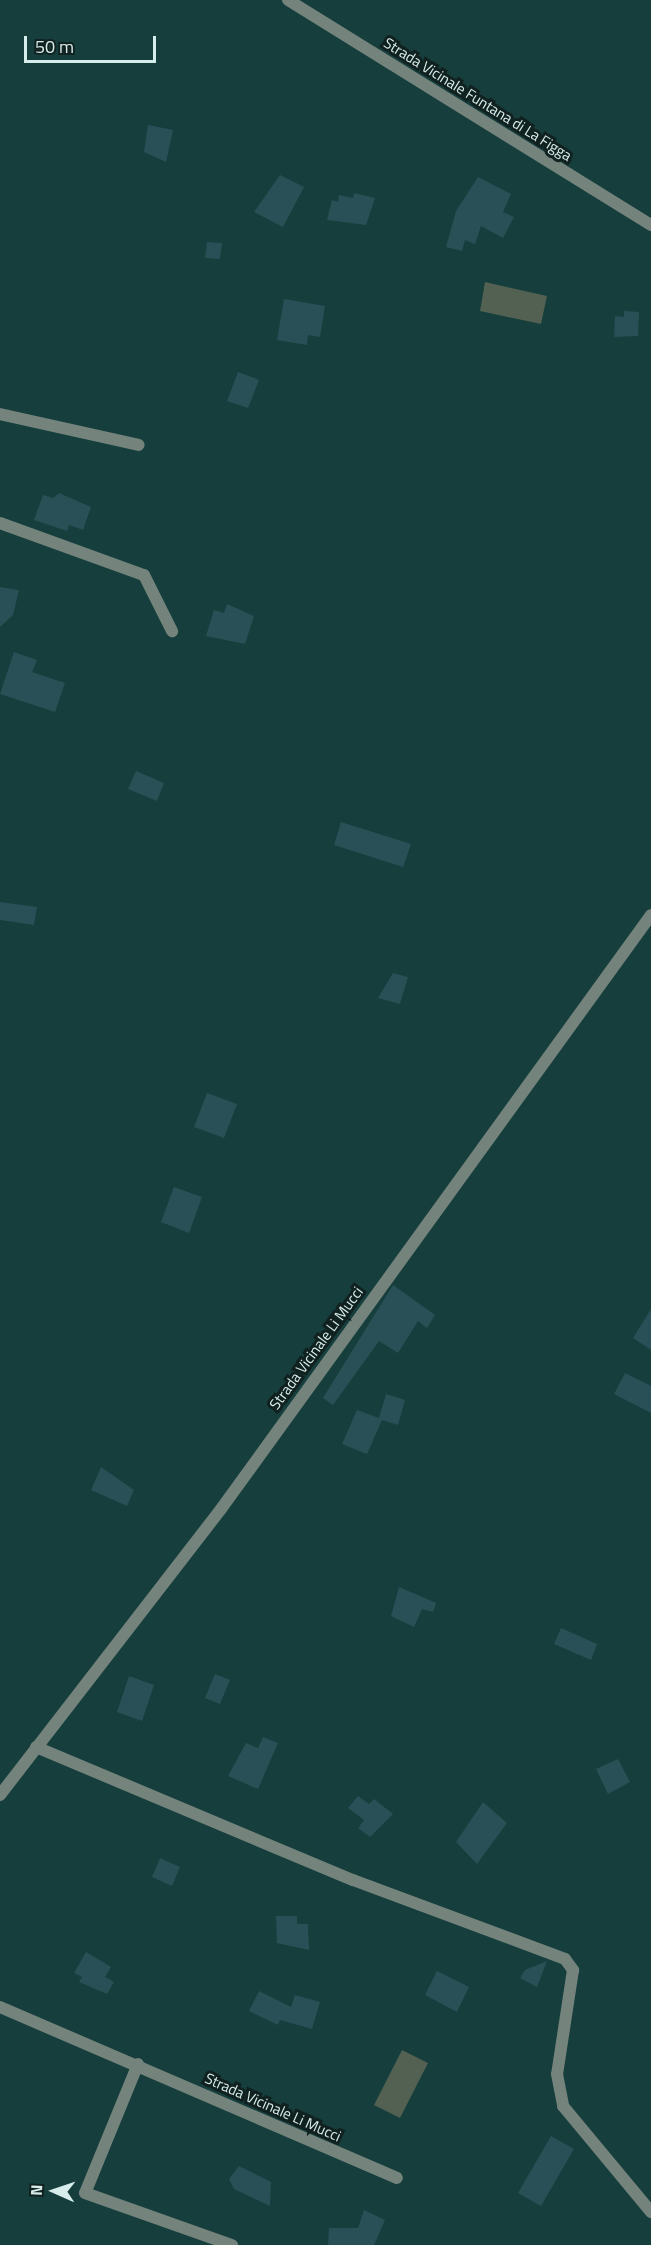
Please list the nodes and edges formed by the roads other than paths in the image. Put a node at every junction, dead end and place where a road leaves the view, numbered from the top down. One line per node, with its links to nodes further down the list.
1 (288, 0): 2 (street, Strada Vicinale Funtana di La Figga)
2 (651, 225)
3 (0, 414): 4 (street)
4 (139, 445)
5 (0, 523): 6 (street)
6 (172, 631)
7 (651, 915): 8 (street, Strada Vicinale Li Mucci)
8 (36, 1748): 9 (street, Strada Vicinale Li Mucci); 13 (street)
9 (0, 1795)
10 (0, 2007): 11 (street, Strada Vicinale Li Mucci)
11 (138, 2064): 12 (street, Strada Vicinale Li Mucci); 14 (street)
12 (397, 2178)
13 (651, 2212)
14 (232, 2245)

